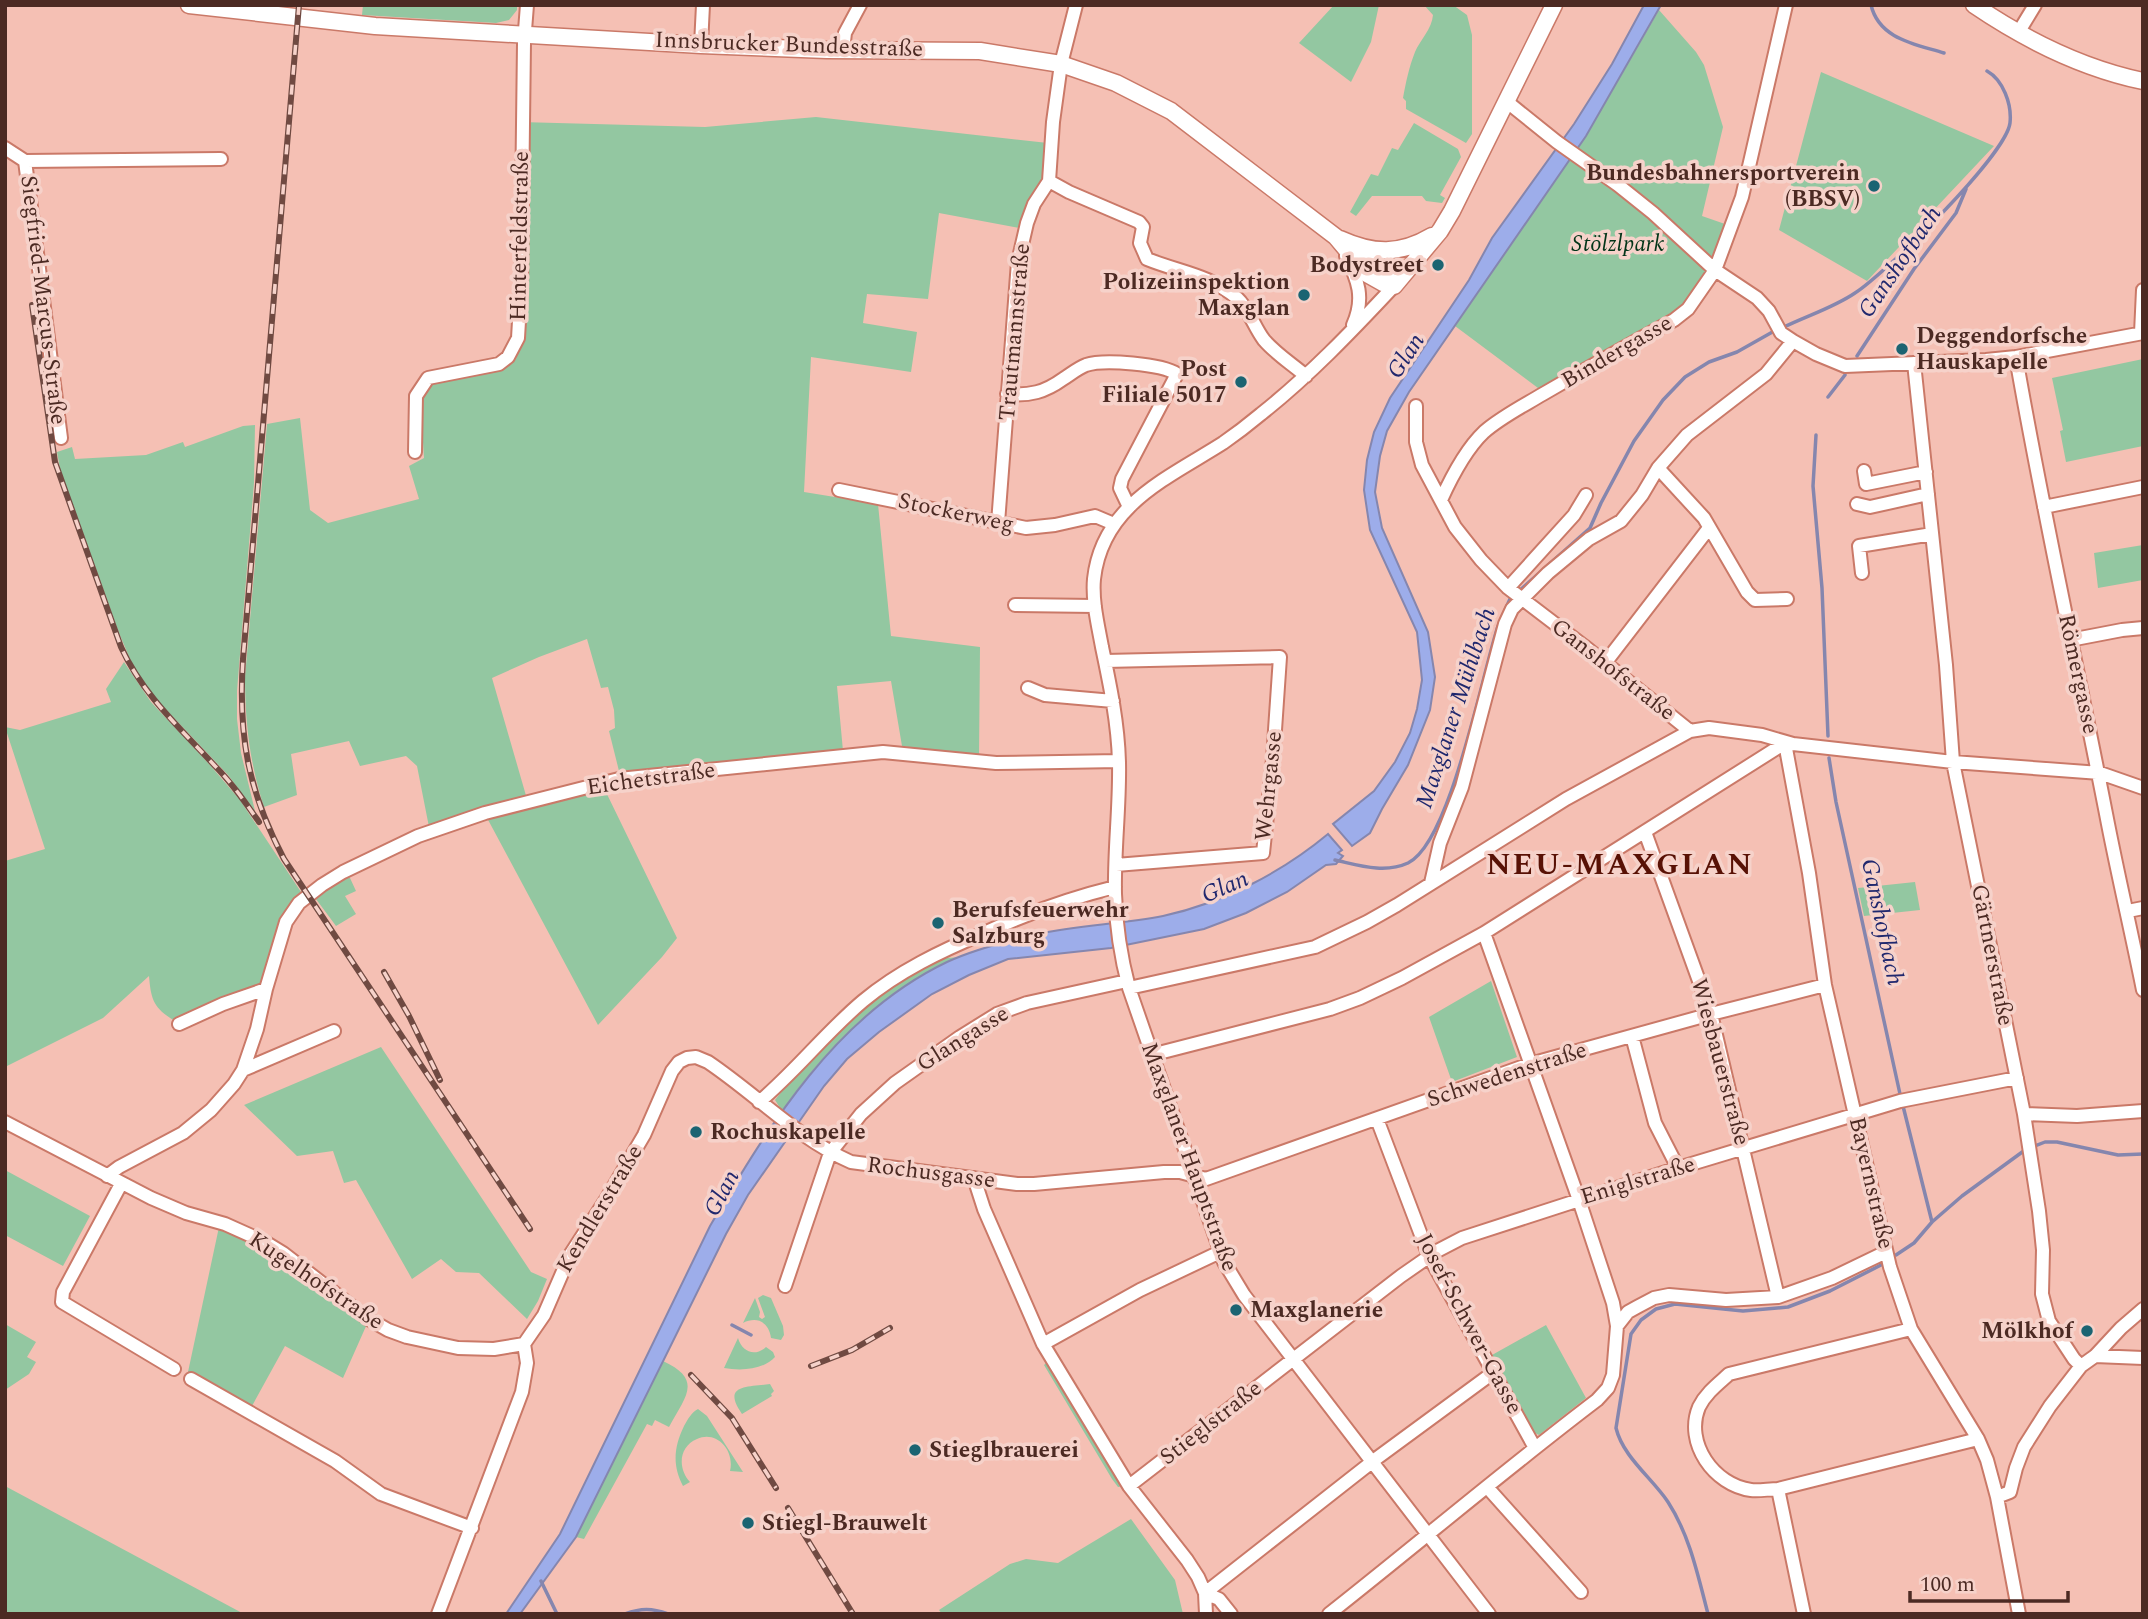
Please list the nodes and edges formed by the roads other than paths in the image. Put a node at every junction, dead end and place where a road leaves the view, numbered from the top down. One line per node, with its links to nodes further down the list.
1 (189, 5): 10 (main road, Innsbrucker Bundesstraße)
2 (527, 5): 12 (street, Hinterfeldstraße)
3 (703, 5): 13 (street)
4 (860, 5): 14 (street)
5 (1076, 5): 15 (street, Trautmannstraße)
6 (1555, 5): 17 (main road)
7 (1786, 5): 25 (street, Bindergasse)
8 (1975, 5): 11 (main road)
9 (2035, 5): 11 (street)
10 (307, 12): 12 (main road, Innsbrucker Bundesstraße)
11 (2018, 33): 16 (main road)
12 (525, 34): 13 (main road, Innsbrucker Bundesstraße); 37 (street, Hinterfeldstraße)
13 (701, 45): 14 (main road, Innsbrucker Bundesstraße)
14 (843, 50): 15 (main road, Innsbrucker Bundesstraße)
15 (1061, 64): 21 (street, Trautmannstraße); 23 (main road, Innsbrucker Bundesstraße)
16 (2143, 81)
17 (1506, 101): 22 (main road); 25 (street)
18 (5, 148): 20 (street, Siegfried-Marcus-Straße)
19 (221, 159): 20 (street, Siegfried-Marcus-Straße)
20 (26, 161): 36 (street, Siegfried-Marcus-Straße)
21 (1049, 181): 33 (street); 34 (street, Trautmannstraße)
22 (1440, 231): 24 (main road, Innsbrucker Bundesstraße); 26 (main road)
23 (1336, 237): 24 (main road, Innsbrucker Bundesstraße); 26 (main road, Innsbrucker Bundesstraße); 28 (street)
24 (1354, 245): 26 (street)
25 (1715, 270): 30 (street); 45 (street, Bindergasse)
26 (1394, 286): 28 (street, Maxglaner Hauptstraße)
27 (2143, 290): 29 (street)
28 (1351, 331): 33 (street, Maxglaner Hauptstraße)
29 (2142, 333): 31 (street)
30 (1793, 341): 32 (street); 38 (street)
31 (2016, 357): 32 (street); 47 (street, Römergasse)
32 (1914, 363): 40 (street, Gärtnerstraße)
33 (1306, 376): 48 (street, Maxglaner Hauptstraße)
34 (1007, 394): 48 (street); 49 (street, Trautmannstraße)
35 (1416, 406): 45 (street, Ganshofstraße)
36 (61, 438)
37 (415, 452)
38 (1658, 468): 51 (street); 54 (street)
39 (1864, 471): 40 (street)
40 (1926, 472): 43 (street, Gärtnerstraße)
41 (2143, 487): 47 (street)
42 (839, 490): 49 (street, Stockerweg)
43 (1928, 494): 46 (street); 52 (street, Gärtnerstraße)
44 (1586, 495): 54 (street)
45 (1441, 500): 54 (street, Ganshofstraße)
46 (1857, 504)
47 (2045, 506): 59 (street, Römergasse)
48 (1129, 507): 50 (street, Maxglaner Hauptstraße)
49 (998, 523): 50 (street, Stockerweg)
50 (1114, 524): 57 (street, Maxglaner Hauptstraße)
51 (1709, 528): 55 (street); 61 (street)
52 (1932, 534): 53 (street); 67 (street, Gärtnerstraße)
53 (1862, 573)
54 (1515, 594): 61 (street, Ganshofstraße); 72 (street)
55 (1787, 599)
56 (1015, 605): 57 (street)
57 (1095, 606): 60 (street, Maxglaner Hauptstraße)
58 (2143, 628): 59 (street)
59 (2070, 640): 68 (street, Römergasse)
60 (1105, 661): 63 (street, Maxglaner Hauptstraße); 71 (street, Wehrgasse)
61 (1605, 663): 64 (street, Ganshofstraße)
62 (1028, 688): 63 (street)
63 (1113, 701): 66 (street, Maxglaner Hauptstraße)
64 (1690, 731): 65 (street, Ganshofstraße); 72 (street, Glangasse)
65 (1785, 743): 67 (street, Ganshofstraße); 70 (street); 78 (street, Bayernstraße)
66 (1119, 761): 71 (street, Maxglaner Hauptstraße); 79 (street, Eichetstraße)
67 (1953, 762): 68 (street, Ganshofstraße); 89 (street, Gärtnerstraße)
68 (2099, 773): 69 (street, Ganshofstraße); 75 (street, Römergasse)
69 (2143, 788)
70 (1645, 832): 76 (street); 81 (street, Wiesbauerstraße)
71 (1116, 865): 73 (street, Maxglaner Hauptstraße)
72 (1431, 883): 77 (street, Glangasse)
73 (1115, 887): 77 (street, Maxglaner Hauptstraße); 90 (street)
74 (2143, 908): 75 (street)
75 (2128, 911): 80 (street, Römergasse)
76 (1484, 933): 85 (street); 87 (street)
77 (1128, 984): 85 (street, Maxglaner Hauptstraße); 97 (street, Glangasse)
78 (1825, 985): 81 (street, Schwedenstraße); 93 (street, Bayernstraße)
79 (266, 989): 82 (street); 88 (street, Eichetstraße)
80 (2143, 990)
81 (1711, 1013): 84 (street, Schwedenstraße); 96 (street, Wiesbauerstraße)
82 (179, 1024)
83 (334, 1031): 88 (street, Eichetstraße)
84 (1632, 1036): 87 (street, Schwedenstraße); 98 (street)
85 (1151, 1055): 99 (street, Maxglaner Hauptstraße)
86 (700, 1058): 90 (street, Rochusgasse); 112 (street, Kendlerstraße)
87 (1530, 1065): 94 (street, Schwedenstraße); 103 (street)
88 (243, 1070): 100 (street, Eichetstraße)
89 (2017, 1078): 92 (street, Gärtnerstraße); 93 (street, Eniglstraße)
90 (759, 1102): 97 (street, Rochusgasse)
91 (2143, 1111): 92 (street)
92 (2024, 1114): 117 (street, Gärtnerstraße)
93 (1856, 1115): 96 (street, Eniglstraße); 106 (street, Bayernstraße)
94 (1377, 1119): 99 (street, Schwedenstraße); 105 (street, Josef-Schwer-Gasse)
95 (5, 1122): 100 (street, Kugelhofstraße)
96 (1744, 1148): 98 (street, Eniglstraße); 108 (street, Wiesbauerstraße)
97 (830, 1153): 101 (street, Rochusgasse); 107 (street, Glangasse)
98 (1678, 1168): 103 (street, Eniglstraße)
99 (1194, 1176): 101 (street, Rochusgasse); 104 (street, Maxglaner Hauptstraße)
100 (107, 1177): 102 (street, Kugelhofstraße)
101 (974, 1178): 113 (street)
102 (121, 1184): 112 (street, Kugelhofstraße); 118 (street)
103 (1579, 1200): 105 (street, Eniglstraße); 110 (street)
104 (1220, 1252): 113 (street); 116 (street, Maxglaner Hauptstraße)
105 (1429, 1256): 116 (street, Eniglstraße); 119 (street, Josef-Schwer-Gasse)
106 (1888, 1258): 108 (street); 111 (street, Bayernstraße)
107 (785, 1286)
108 (1778, 1297): 110 (street)
109 (2143, 1309): 114 (street)
110 (1617, 1326): 122 (street)
111 (1911, 1329): 121 (street, Bayernstraße); 126 (street)
112 (524, 1344): 128 (street)
113 (1042, 1344): 124 (street)
114 (2095, 1356): 115 (street); 117 (street)
115 (2143, 1358)
116 (1293, 1360): 123 (street, Maxglaner Hauptstraße); 124 (street, Stieglstraße)
117 (2081, 1366): 127 (street)
118 (174, 1369)
119 (1494, 1372): 122 (street, Josef-Schwer-Gasse); 123 (street)
120 (191, 1379): 128 (street)
121 (1978, 1439): 126 (street); 127 (street, Bayernstraße)
122 (1535, 1448): 125 (street)
123 (1372, 1462): 129 (street, Maxglaner Hauptstraße); 131 (street)
124 (1129, 1486): 131 (street)
125 (1487, 1487): 129 (street); 130 (street)
126 (1778, 1489): 138 (street)
127 (1997, 1497): 132 (street, Bayernstraße)
128 (472, 1528): 133 (street)
129 (1428, 1535): 136 (street); 137 (street, Maxglaner Hauptstraße)
130 (1581, 1592)
131 (1205, 1593): 134 (street); 135 (street)
132 (2016, 1610)
133 (438, 1614)
134 (1206, 1614)
135 (1231, 1614)
136 (1329, 1614)
137 (1489, 1614)
138 (1804, 1614)

